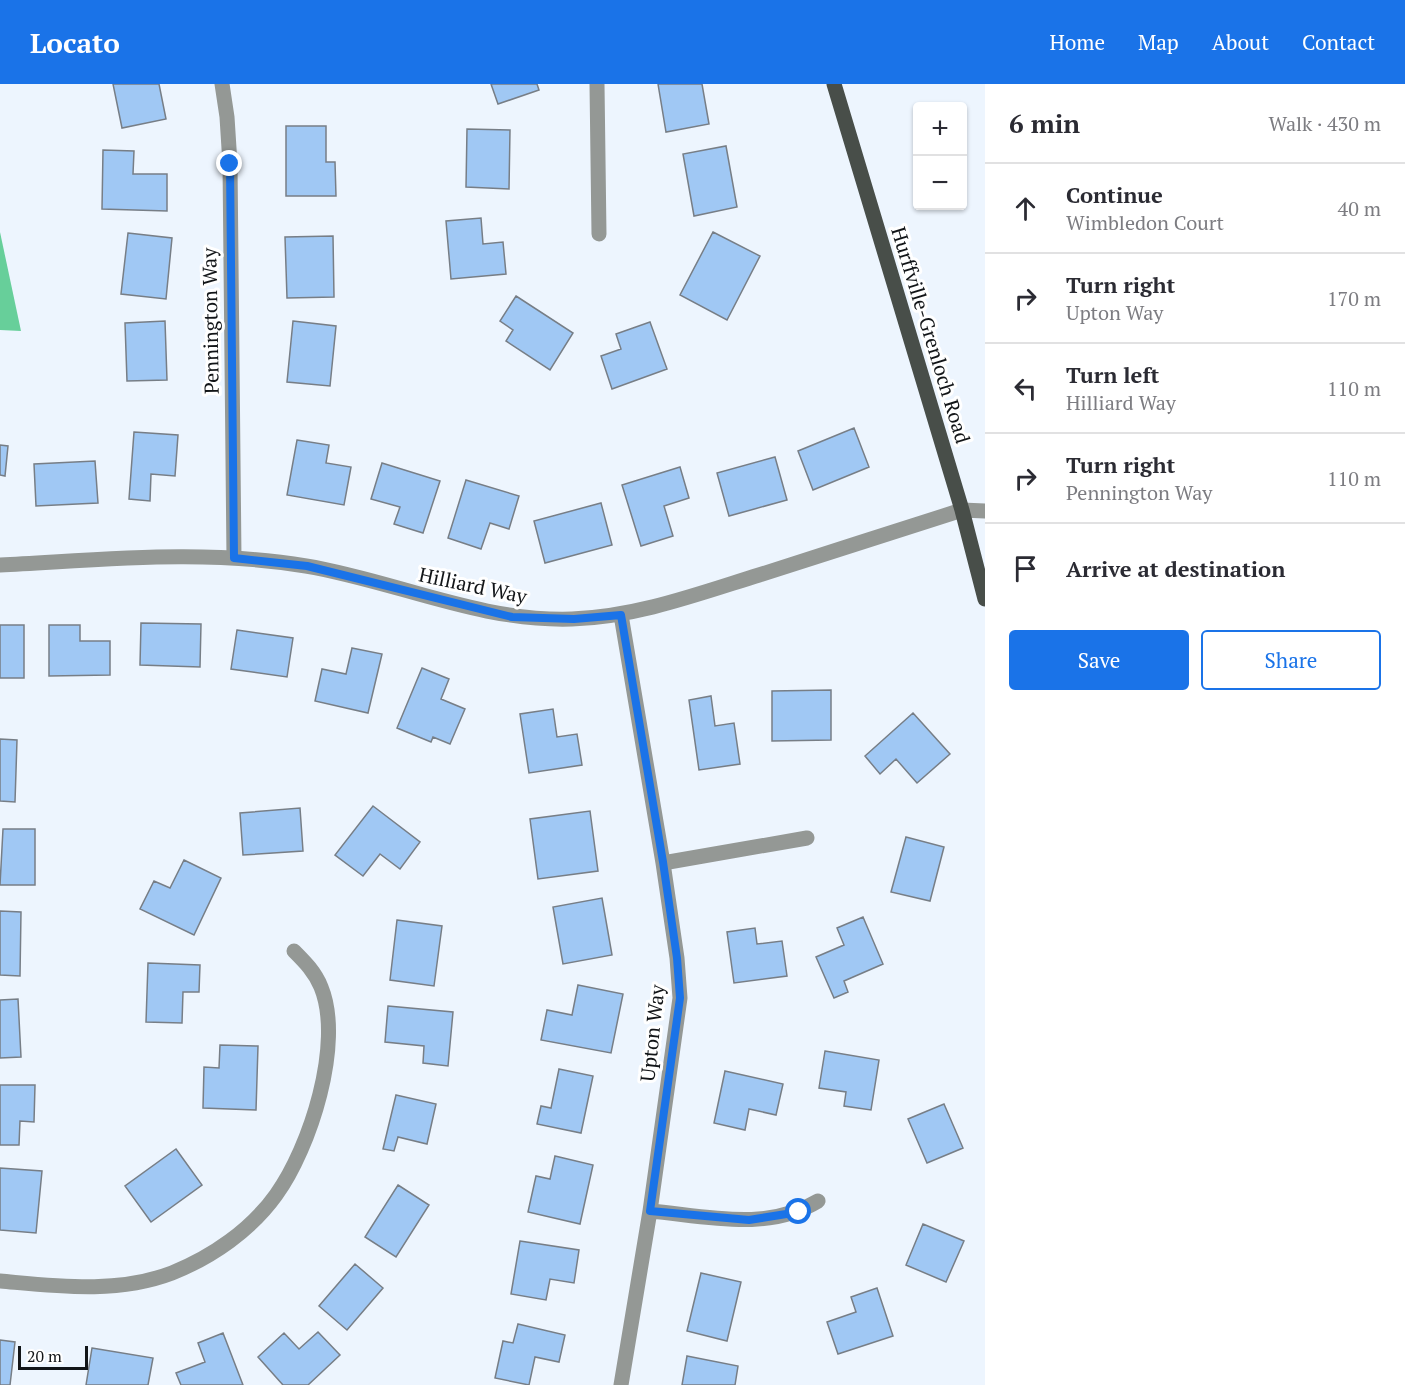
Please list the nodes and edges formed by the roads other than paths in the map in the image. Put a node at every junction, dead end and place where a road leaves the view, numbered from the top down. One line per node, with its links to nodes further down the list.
1 (222, 84): 7 (street, Pennington Way)
2 (597, 84): 4 (street)
3 (834, 84): 5 (main road, Hurffville-Grenloch Road)
4 (599, 234)
5 (962, 510): 6 (street); 9 (main road, Hurffville-Grenloch Road); 10 (street, Hilliard Way)
6 (985, 511)
7 (234, 558): 8 (street, Hilliard Way); 10 (street, Hilliard Way)
8 (0, 565)
9 (985, 599)
10 (621, 615): 12 (street, Upton Way)
11 (807, 838): 12 (street)
12 (663, 862): 15 (street, Upton Way)
13 (294, 951): 16 (street)
14 (818, 1201): 15 (street)
15 (650, 1211): 17 (street, Upton Way)
16 (0, 1281)
17 (621, 1385)

